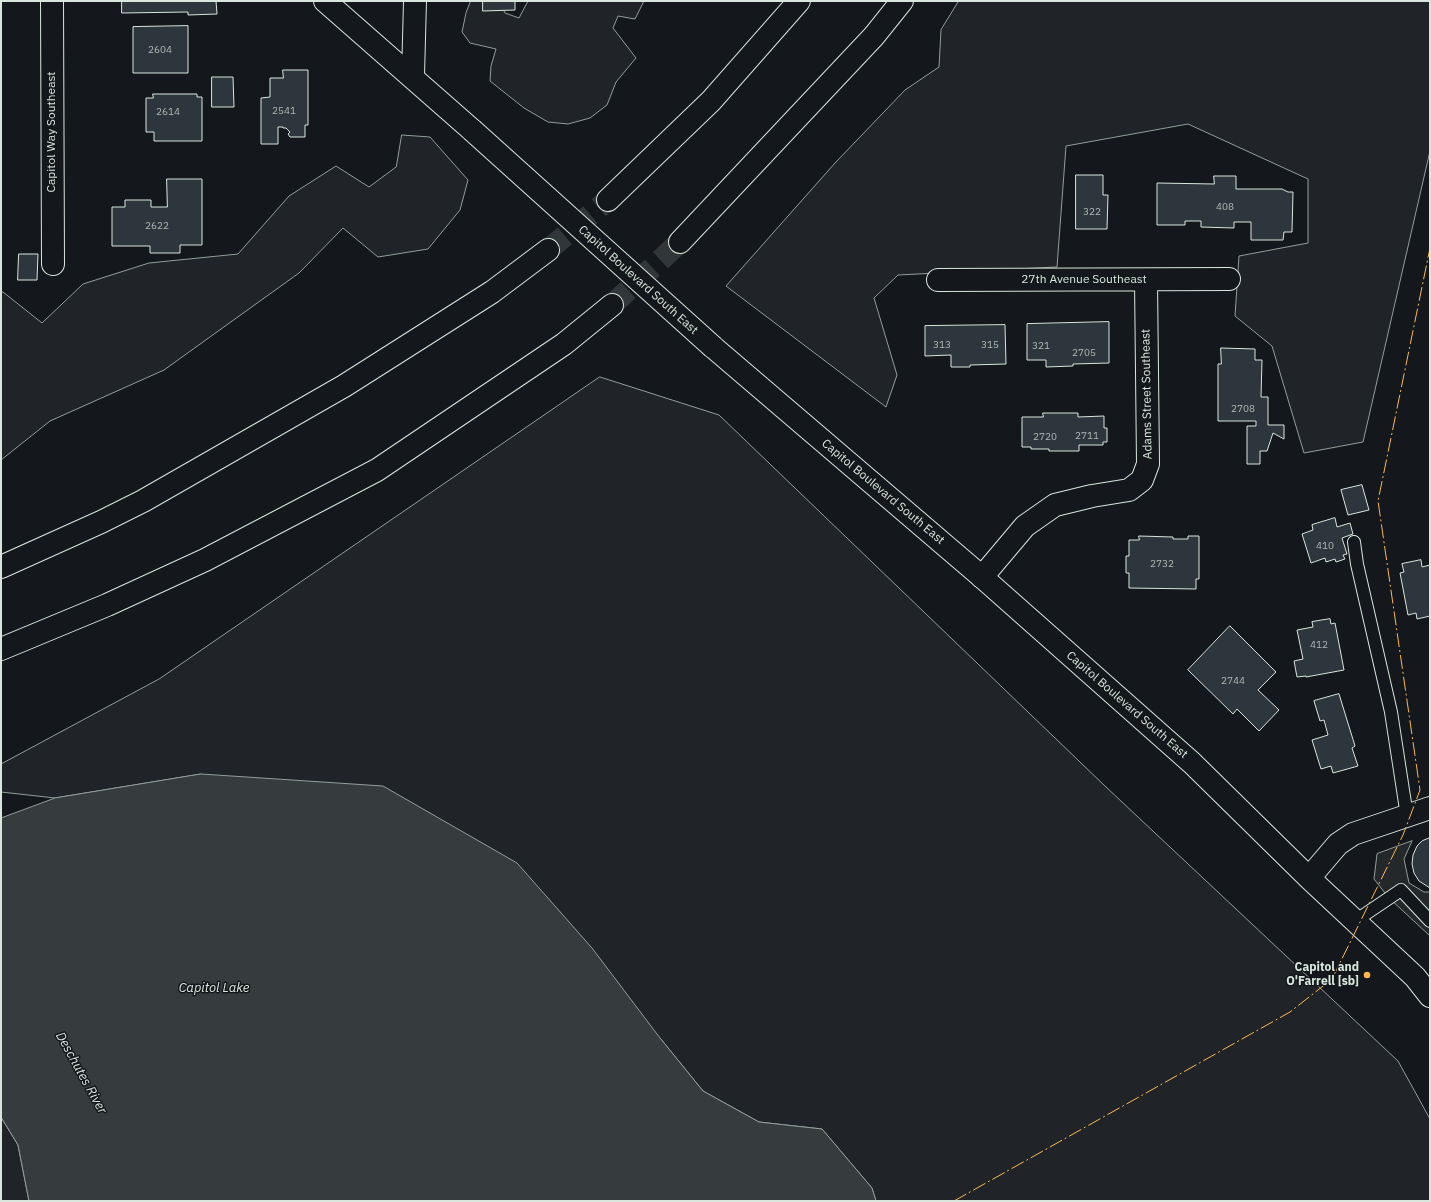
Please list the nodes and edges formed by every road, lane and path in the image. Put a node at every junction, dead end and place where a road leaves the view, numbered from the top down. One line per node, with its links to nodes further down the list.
1 (52, 1): 10 (main road, Capitol Way Southeast)
2 (325, 1): 6 (main road, Capitol Boulevard South East)
3 (415, 1): 6 (main road)
4 (799, 1): 7 (main road)
5 (902, 1): 8 (main road)
6 (413, 76): 17 (main road, Capitol Boulevard South East, bridge)
7 (608, 200)
8 (680, 242)
9 (548, 250): 16 (main road)
10 (53, 264)
11 (1229, 279): 13 (main road, 27th Avenue Southeast)
12 (938, 280): 13 (main road, 27th Avenue Southeast)
13 (1146, 280): 17 (main road, Adams Street Southeast)
14 (612, 305): 18 (main road)
15 (1354, 542): 20 (lane)
16 (1, 567)
17 (982, 577): 21 (main road, Capitol Boulevard South East)
18 (1, 649)
19 (1430, 808): 20 (main road)
20 (1407, 816): 21 (main road)
21 (1309, 878): 22 (main road, Capitol Boulevard South East)
22 (1355, 921): 23 (lane); 24 (main road, Capitol Boulevard South East)
23 (1430, 921)
24 (1430, 996)

